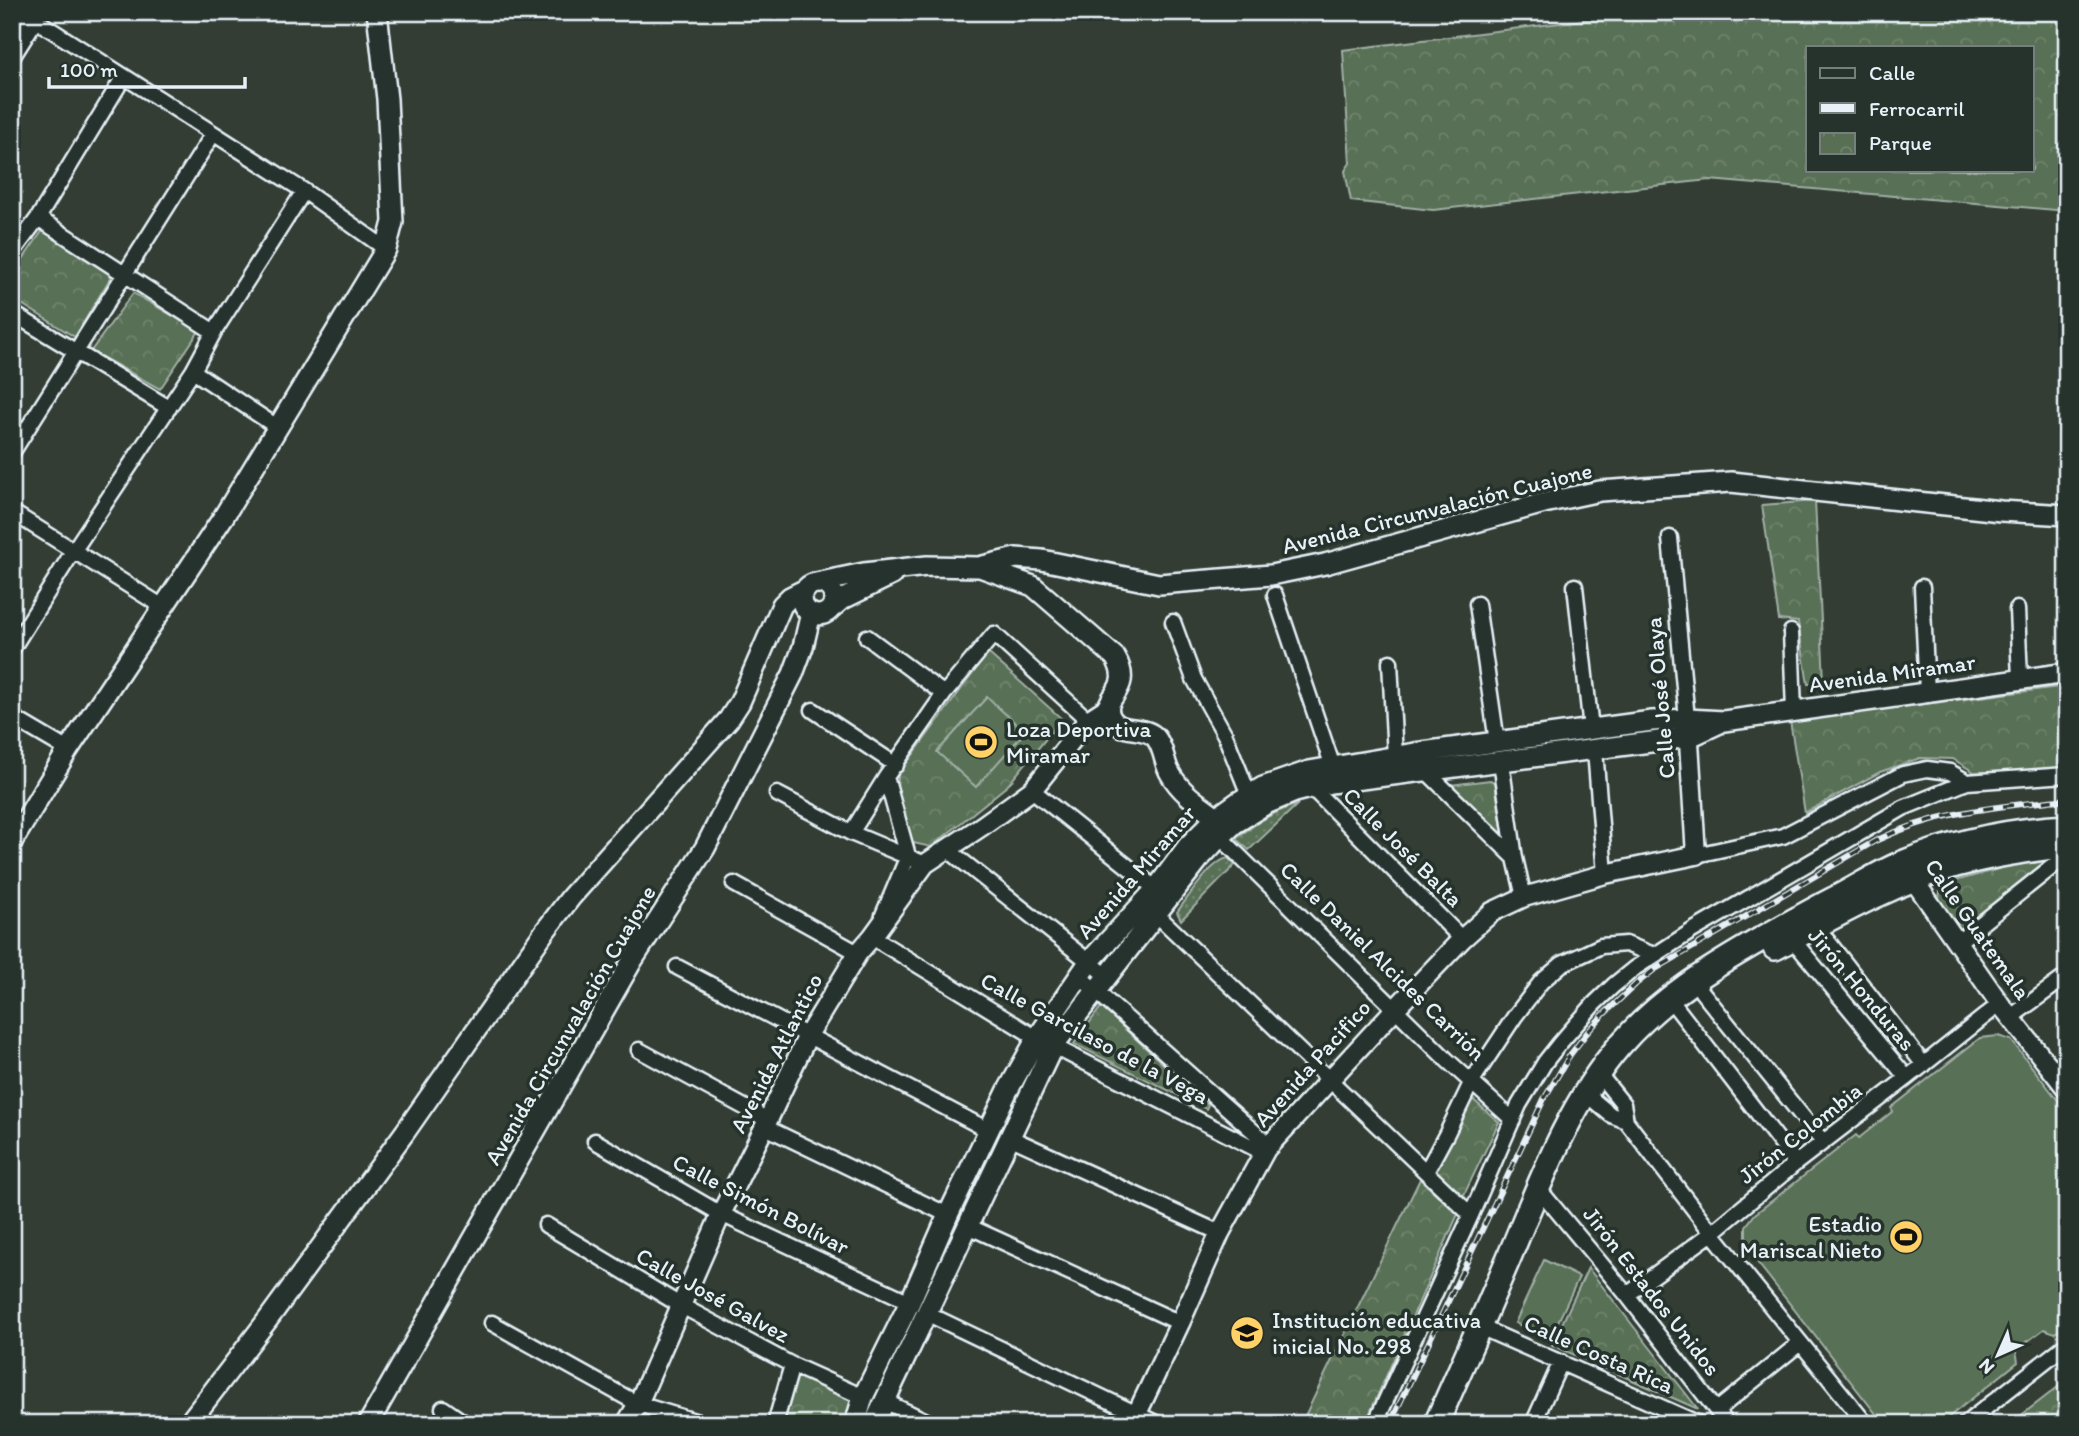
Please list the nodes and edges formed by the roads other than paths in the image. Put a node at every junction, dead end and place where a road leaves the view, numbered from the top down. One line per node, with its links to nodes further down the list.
1 (377, 12): 8 (main road)
2 (31, 14): 3 (street); 4 (street)
3 (12, 54)
4 (123, 78): 5 (street); 7 (street)
5 (213, 134): 6 (street); 10 (street)
6 (304, 191): 8 (street); 12 (street)
7 (38, 218): 9 (street); 10 (street)
8 (386, 248): 16 (main road)
9 (12, 253)
10 (124, 274): 12 (street); 13 (street)
11 (12, 313): 13 (street)
12 (214, 332): 14 (street)
13 (75, 352): 15 (street); 17 (street)
14 (193, 371): 15 (street); 16 (street)
15 (169, 408): 21 (street)
16 (277, 428): 29 (main road)
17 (12, 453)
18 (12, 512): 21 (street)
19 (2067, 515): 22 (main road, Avenida Circunvalación Cuajone)
20 (1670, 538): 45 (street, Calle José Olaya)
21 (74, 550): 29 (street); 34 (street)
22 (979, 567): 23 (main road, Avenida Circunvalación Cuajone); 40 (main road)
23 (906, 568): 27 (main road, Avenida Circunvalación Cuajone); 27 (main road, Avenida Circunvalación Cuajone)
24 (1575, 586): 46 (street)
25 (1922, 587): 38 (street)
26 (1275, 595): 52 (street)
27 (816, 602): 136 (main road); 137 (main road, Avenida Circunvalación Cuajone)
28 (1477, 604): 47 (street)
29 (163, 607): 48 (main road)
30 (2017, 609): 37 (street)
31 (1173, 622): 60 (street)
32 (1791, 632): 42 (street)
33 (867, 637): 39 (street)
34 (12, 649)
35 (1390, 662): 50 (street)
36 (2067, 673): 37 (main road, Avenida Miramar)
37 (2020, 679): 38 (main road, Avenida Miramar)
38 (1927, 693): 42 (main road, Avenida Miramar)
39 (944, 694): 44 (street); 53 (street)
40 (1108, 707): 44 (street, Avenida Atlantico); 61 (main road, Calle Daniel Alcides Carrión)
41 (813, 710): 53 (street)
42 (1794, 711): 45 (main road, Avenida Miramar)
43 (12, 717): 48 (street)
44 (1088, 719): 58 (street, Avenida Atlantico)
45 (1689, 728): 46 (main road, Avenida Miramar); 49 (main road, Avenida Miramar); 67 (street, Calle José Olaya)
46 (1591, 729): 47 (main road, Avenida Miramar)
47 (1497, 742): 50 (main road, Avenida Miramar)
48 (68, 750): 64 (main road)
49 (1595, 750): 51 (main road, Avenida Miramar); 73 (street)
50 (1395, 757): 52 (main road, Avenida Miramar)
51 (1501, 762): 54 (main road, Avenida Miramar); 70 (street)
52 (1334, 767): 60 (main road, Avenida Miramar)
53 (891, 771): 63 (street); 69 (street)
54 (1426, 771): 57 (main road, Avenida Miramar); 70 (street)
55 (2067, 775): 56 (street)
56 (1967, 782): 67 (street, Avenida Pacifico); 84 (street)
57 (1311, 787): 61 (main road, Avenida Miramar); 81 (street, Calle José Balta)
58 (1032, 790): 66 (street, Avenida Atlantico); 75 (street)
59 (777, 793): 63 (street)
60 (1249, 795): 61 (main road, Avenida Miramar)
61 (1218, 827): 75 (main road, Avenida Miramar); 77 (main road, Avenida Miramar); 91 (street, Calle Daniel Alcides Carrión)
62 (2067, 827): 72 (highway)
63 (851, 833): 69 (street)
64 (12, 842)
65 (2067, 845): 72 (highway)
66 (947, 849): 71 (street, Avenida Atlantico); 86 (street)
67 (1696, 855): 73 (street, Avenida Pacifico)
68 (2067, 855): 82 (street)
69 (908, 856): 71 (street); 80 (street)
70 (1515, 858): 76 (street)
71 (926, 864): 80 (street, Avenida Atlantico)
72 (1907, 871): 78 (highway); 82 (street, Calle Guatemala)
73 (1605, 874): 76 (street, Avenida Pacifico)
74 (734, 884): 83 (street)
75 (1156, 889): 86 (main road, Avenida Miramar)
76 (1524, 897): 81 (street, Avenida Pacifico)
77 (1156, 914): 88 (main road, Avenida Miramar); 98 (street)
78 (1811, 919): 79 (highway); 96 (street, Jirón Honduras)
79 (1787, 933): 89 (highway); 97 (street, Jirón Honduras)
80 (874, 934): 83 (street, Avenida Atlantico); 94 (street, Calle Garcilaso de la Vega)
81 (1462, 939): 91 (street, Avenida Pacifico)
82 (1958, 942): 92 (street, Calle Guatemala)
83 (858, 953): 93 (street, Avenida Atlantico)
84 (1654, 955): 99 (street); 102 (street)
85 (677, 967): 93 (street)
86 (1084, 969): 88 (street); 94 (main road, Avenida Miramar)
87 (2067, 976): 92 (street, Jirón Colombia)
88 (1102, 984): 94 (main road, Avenida Miramar); 108 (street)
89 (1698, 985): 90 (highway); 107 (street)
90 (1674, 1004): 100 (highway); 109 (street)
91 (1395, 1009): 98 (street, Avenida Pacifico); 99 (street, Calle Daniel Alcides Carrión)
92 (2005, 1011): 96 (street, Jirón Colombia); 101 (street, Calle Guatemala)
93 (808, 1035): 103 (street, Avenida Atlantico); 104 (street)
94 (1045, 1042): 104 (main road, Avenida Miramar); 105 (main road, Avenida Miramar); 108 (street, Calle Garcilaso de la Vega)
95 (639, 1050): 103 (street)
96 (1923, 1065): 97 (street, Jirón Colombia)
97 (1908, 1078): 107 (street, Jirón Colombia)
98 (1331, 1080): 108 (street, Avenida Pacifico); 110 (street)
99 (1472, 1081): 102 (street, Calle Daniel Alcides Carrión); 110 (street)
100 (1597, 1089): 111 (highway); 118 (street)
101 (2067, 1089)
102 (1513, 1120): 114 (street)
103 (766, 1124): 112 (street, Avenida Atlantico); 113 (street)
104 (988, 1130): 113 (main road, Avenida Miramar)
105 (1009, 1136): 116 (main road, Avenida Miramar); 117 (street)
106 (595, 1141): 112 (street, Calle Simón Bolívar)
107 (1823, 1142): 109 (street, Jirón Colombia)
108 (1267, 1150): 117 (street, Avenida Pacifico)
109 (1796, 1163): 118 (street, Jirón Colombia)
110 (1426, 1172): 114 (street)
111 (1544, 1194): 119 (street, Jirón Estados Unidos); 124 (highway)
112 (721, 1214): 120 (street, Avenida Atlantico); 121 (street, Calle Simón Bolívar)
113 (948, 1215): 121 (main road, Avenida Miramar)
114 (1471, 1215): 146 (street)
115 (546, 1224): 120 (street, Calle José Galvez)
116 (968, 1226): 121 (main road, Avenida Miramar); 123 (street)
117 (1220, 1233): 123 (street, Avenida Pacifico)
118 (1712, 1233): 119 (street, Jirón Colombia); 125 (street)
119 (1627, 1295): 133 (street, Jirón Estados Unidos)
120 (680, 1305): 128 (street, Calle José Galvez); 131 (street, Avenida Atlantico)
121 (918, 1308): 129 (main road, Avenida Miramar); 130 (main road, Avenida Miramar); 134 (street, Calle Simón Bolívar)
122 (492, 1323): 131 (street)
123 (1180, 1323): 134 (street, Avenida Pacifico)
124 (1486, 1329): 127 (street, Calle Costa Rica); 135 (highway)
125 (1800, 1343): 133 (street); 150 (street)
126 (2067, 1345): 151 (street)
127 (1561, 1362): 147 (street); 148 (street, Calle Costa Rica)
128 (792, 1366): 129 (street, Calle José Galvez); 141 (street)
129 (863, 1396): 142 (main road, Avenida Miramar)
130 (884, 1401): 143 (main road, Avenida Miramar); 144 (street)
131 (638, 1404): 139 (street, Avenida Atlantico); 140 (street)
132 (443, 1408): 138 (street)
133 (1717, 1410): 149 (street, Jirón Estados Unidos)
134 (1134, 1418): 145 (street, Calle Simón Bolívar)
135 (1443, 1423)
136 (188, 1424)
137 (368, 1424)
138 (466, 1424)
139 (626, 1424)
140 (705, 1424)
141 (775, 1424)
142 (855, 1424)
143 (874, 1424)
144 (933, 1424)
145 (1158, 1424)
146 (1375, 1424)
147 (1533, 1424)
148 (1699, 1424)
149 (1727, 1424)
150 (1866, 1424)
151 (1965, 1424)

